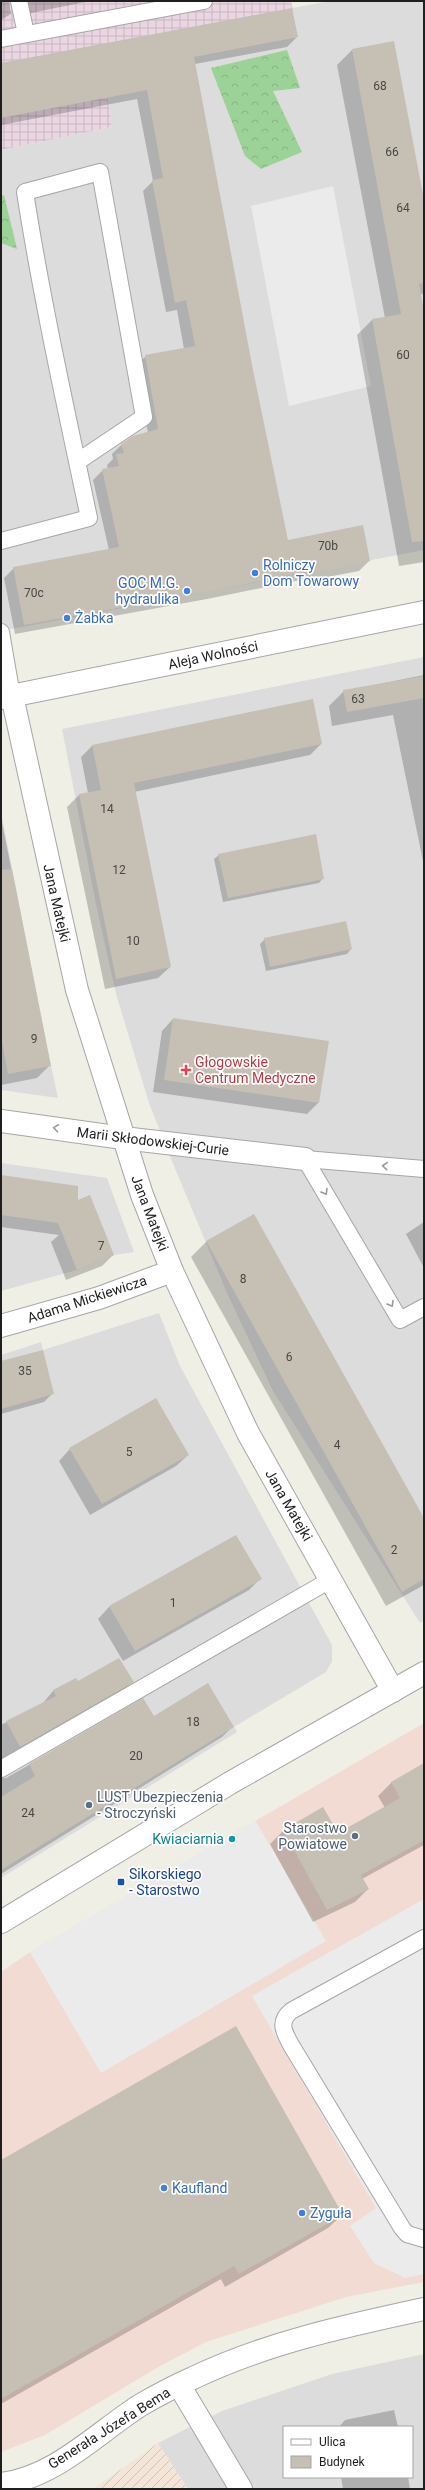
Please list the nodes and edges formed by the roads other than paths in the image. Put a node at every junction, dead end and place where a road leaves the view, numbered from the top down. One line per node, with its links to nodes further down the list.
1 (19, 1): 4 (lane)
2 (204, 1): 3 (lane)
3 (124, 8): 4 (lane)
4 (26, 34): 5 (lane)
5 (1, 39)
6 (77, 462): 6 (lane); 7 (lane)
7 (1, 541)
8 (424, 612): 10 (street, Aleja Wolności)
9 (1, 632): 10 (lane)
10 (7, 697): 12 (street, Jana Matejki)
11 (1, 1121): 12 (street, Marii Skłodowskiej-Curie, one-way to 11)
12 (123, 1138): 13 (street, Marii Skłodowskiej-Curie); 15 (street, Jana Matejki)
13 (305, 1159): 14 (lane, one-way to 13); 16 (lane, one-way to 16)
14 (424, 1169)
15 (172, 1271): 17 (street, Adama Mickiewicza); 18 (street, Jana Matejki)
16 (424, 1307)
17 (1, 1326)
18 (332, 1579): 20 (street, Jana Matejki); 21 (lane)
19 (424, 1673): 20 (street)
20 (393, 1691): 22 (street)
21 (1, 1769)
22 (1, 1922)
23 (424, 1938): 24 (lane)
24 (424, 2239)
25 (424, 2309): 26 (street, Generała Józefa Bema)
26 (179, 2384): 27 (street, Generała Józefa Bema); 28 (street)
27 (1, 2484)
28 (241, 2489)

